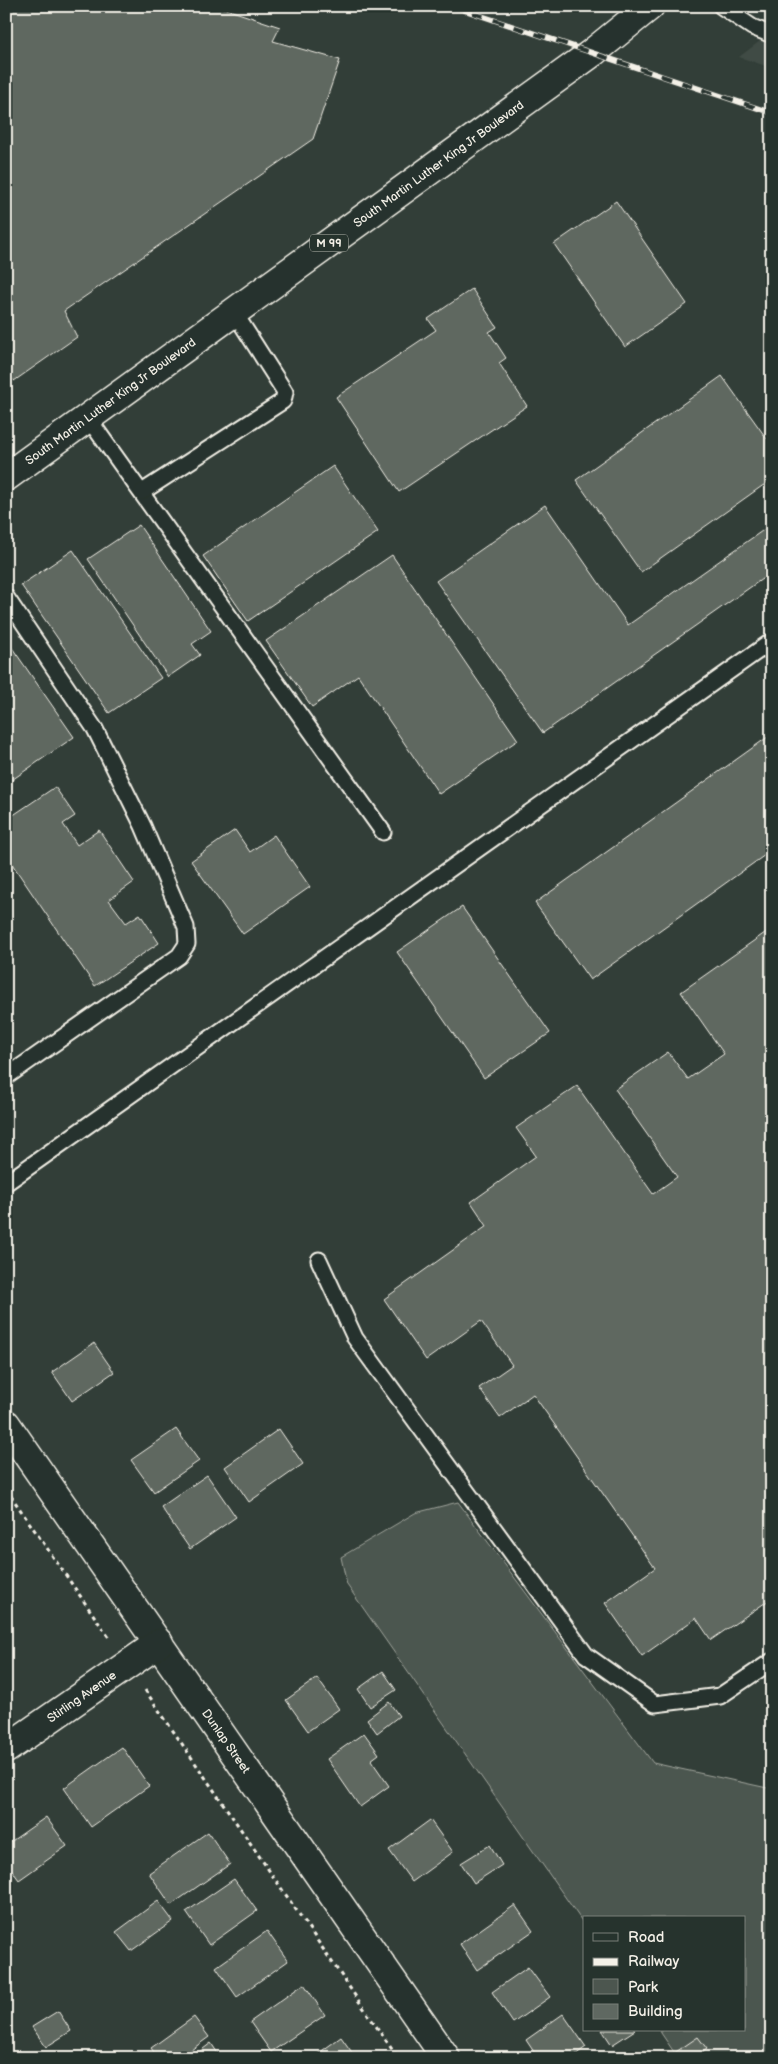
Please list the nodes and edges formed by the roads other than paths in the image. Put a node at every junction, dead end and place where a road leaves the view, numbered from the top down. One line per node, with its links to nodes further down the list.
1 (650, 6): 4 (street, South Martin Luther King Jr Boulevard / M 99)
2 (721, 6): 3 (lane)
3 (772, 35)
4 (234, 312): 5 (street, South Martin Luther King Jr Boulevard / M 99); 7 (lane)
5 (88, 418): 6 (street, South Martin Luther King Jr Boulevard / M 99); 7 (lane)
6 (6, 477)
7 (142, 492): 10 (lane)
8 (6, 597): 11 (lane)
9 (772, 641): 12 (lane)
10 (383, 832)
11 (6, 1077)
12 (6, 1183)
13 (319, 1260): 16 (lane)
14 (6, 1424): 15 (street, Dunlap Street)
15 (159, 1643): 17 (street, Stirling Avenue); 18 (street, Dunlap Street)
16 (772, 1661)
17 (6, 1749)
18 (446, 2058)

